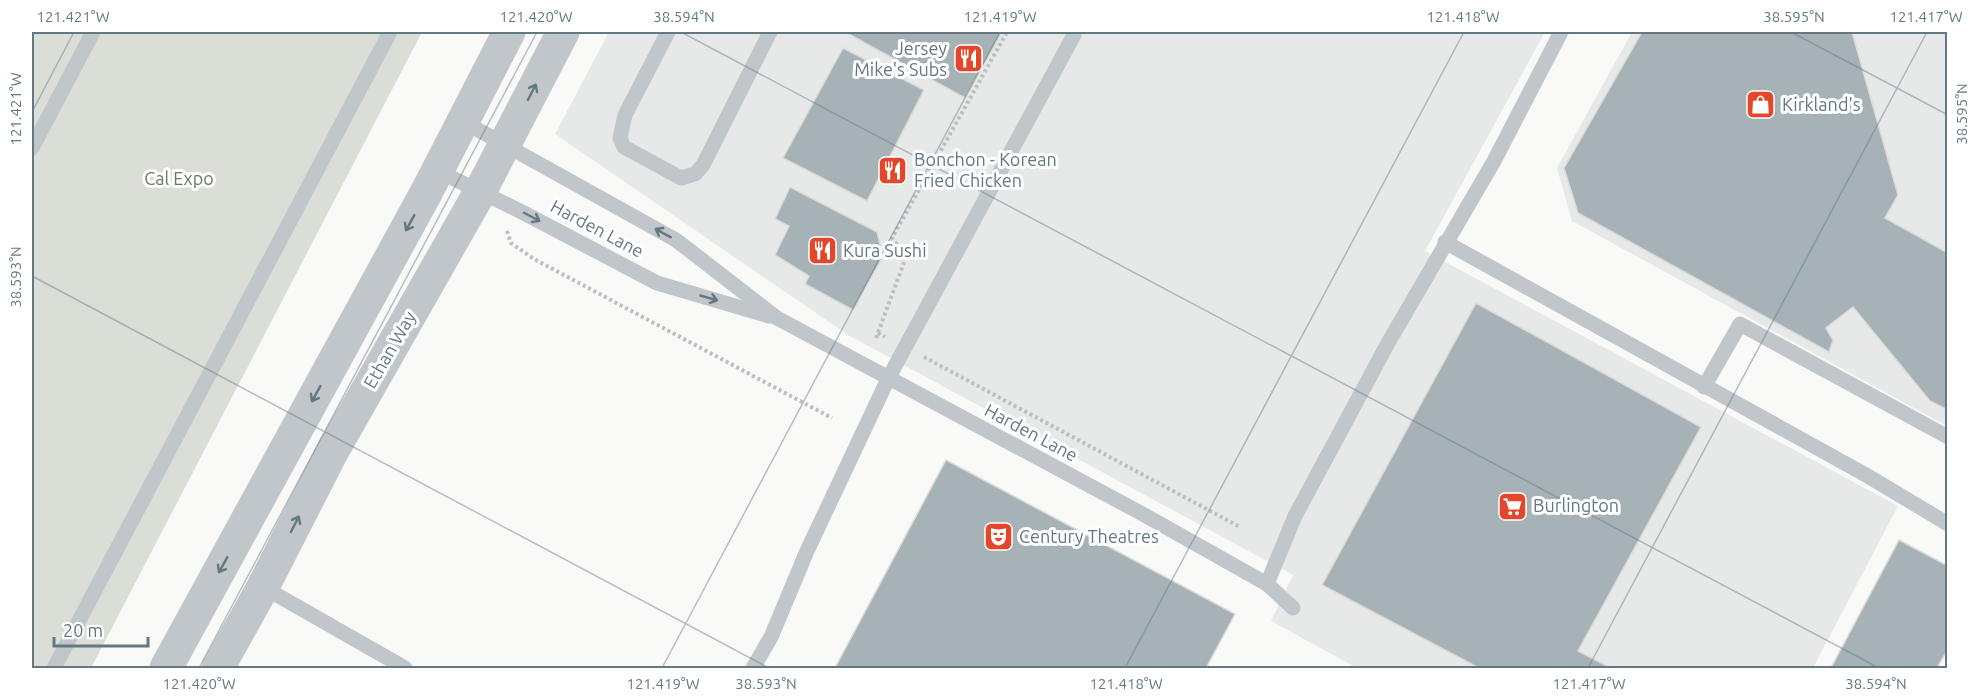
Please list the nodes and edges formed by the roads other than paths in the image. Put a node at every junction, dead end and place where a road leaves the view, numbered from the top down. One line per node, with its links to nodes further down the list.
1 (93, 32): 11 (lane)
2 (390, 32): 23 (lane)
3 (509, 32): 9 (street)
4 (563, 32): 10 (street, Ethan Way, one-way to 4)
5 (668, 32): 6 (lane)
6 (770, 32)
7 (1561, 32): 14 (lane)
8 (1074, 35): 16 (lane)
9 (464, 122): 10 (lane, Harden Lane); 12 (street)
10 (505, 144): 13 (street, Ethan Way); 15 (lane, Harden Lane, one-way to 10)
11 (32, 148)
12 (438, 171): 13 (lane, Harden Lane); 24 (street, one-way to 24)
13 (480, 192): 15 (lane, Harden Lane, one-way to 15); 21 (street, Ethan Way, one-way to 13)
14 (1445, 242): 17 (lane); 20 (lane)
15 (777, 318): 16 (lane, Harden Lane)
16 (888, 379): 20 (lane, Harden Lane); 27 (lane)
17 (1704, 387): 18 (lane); 19 (lane)
18 (1947, 437)
19 (1947, 524)
20 (1267, 584): 22 (lane, Harden Lane)
21 (263, 587): 25 (street, Ethan Way); 26 (lane)
22 (1293, 608)
23 (54, 669)
24 (166, 669)
25 (218, 669)
26 (405, 669)
27 (753, 669)

